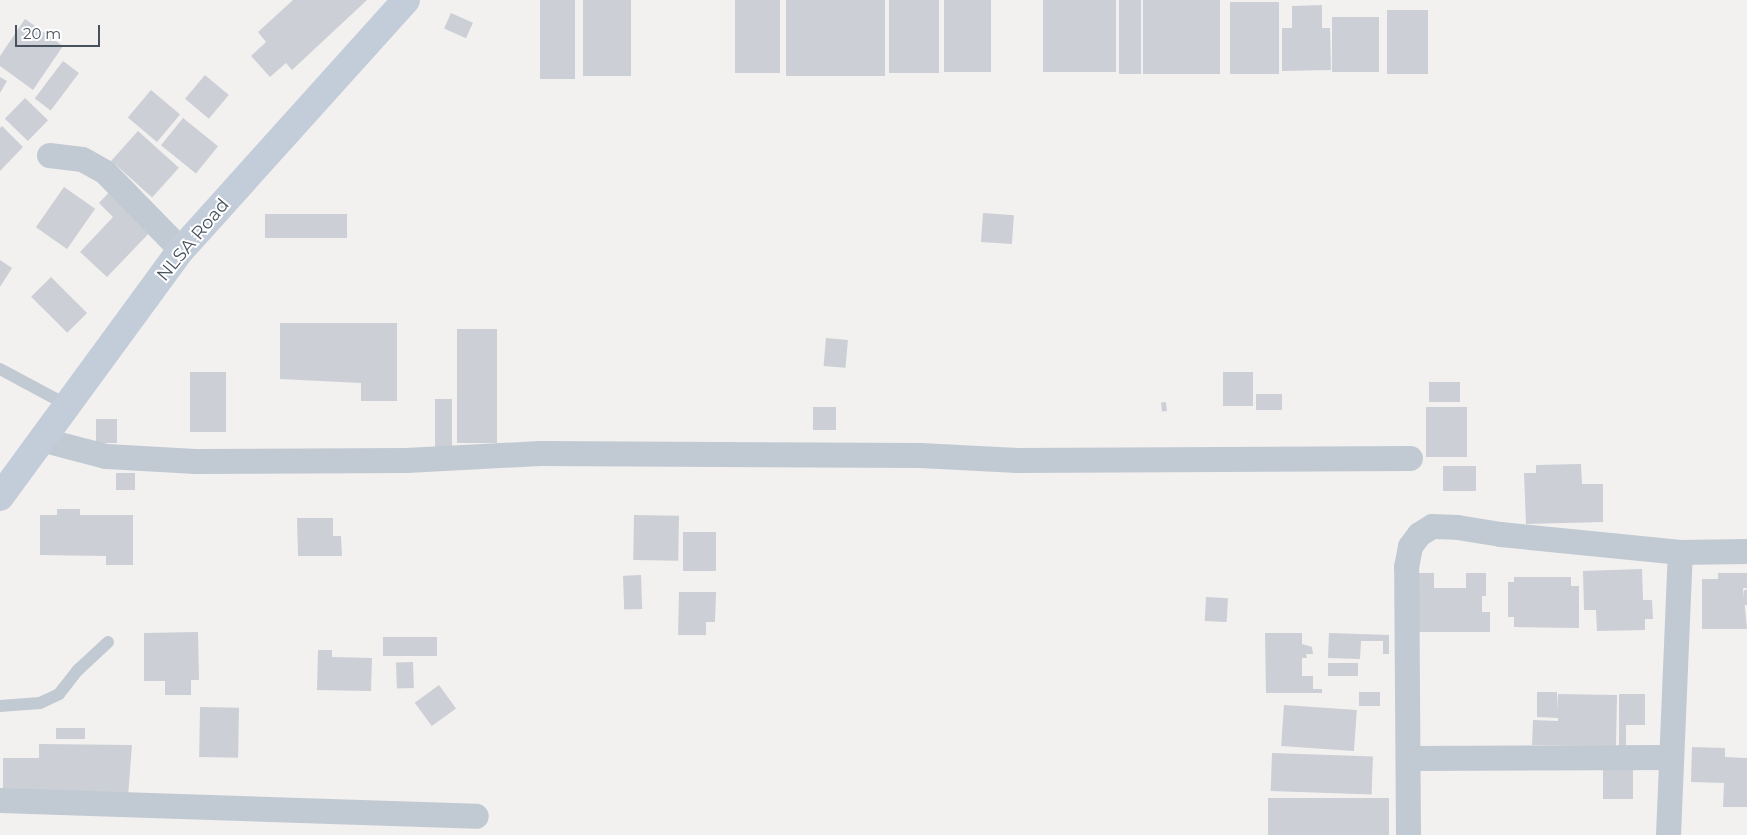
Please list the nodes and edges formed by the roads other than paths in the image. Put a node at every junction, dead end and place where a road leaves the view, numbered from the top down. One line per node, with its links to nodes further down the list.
1 (406, 0): 3 (main road, NLSA Road)
2 (49, 155): 3 (street)
3 (181, 250): 5 (main road, NLSA Road)
4 (0, 369): 5 (lane)
5 (69, 406): 6 (main road, NLSA Road)
6 (44, 440): 7 (street); 8 (main road, NLSA Road)
7 (1410, 458)
8 (0, 497)
9 (1747, 551): 10 (street)
10 (1680, 552): 13 (street); 14 (street)
11 (108, 642): 12 (lane)
12 (0, 706)
13 (1671, 757): 14 (street); 18 (street)
14 (1409, 758): 17 (street)
15 (0, 800): 16 (street)
16 (476, 816)
17 (1408, 835)
18 (1668, 835)

